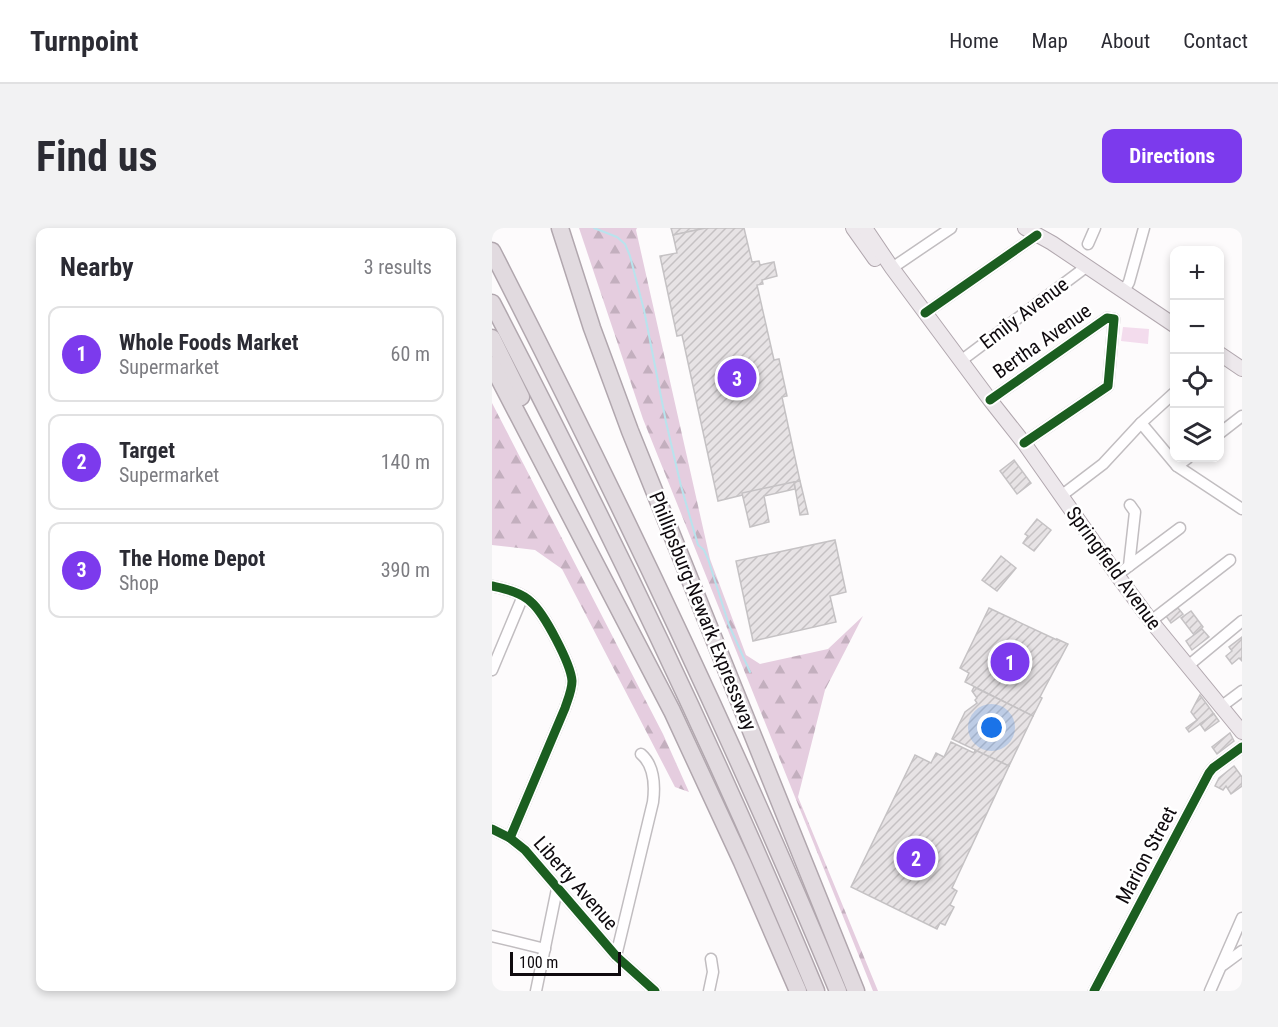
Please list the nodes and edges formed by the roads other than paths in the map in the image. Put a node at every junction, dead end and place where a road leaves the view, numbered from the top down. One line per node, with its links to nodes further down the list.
1 (560, 228): 27 (highway, Phillipsburg-Newark Expressway)
2 (853, 228): 22 (main road, Springfield Avenue)
3 (865, 228): 11 (main road, Springfield Avenue)
4 (951, 228): 11 (street)
5 (1095, 228): 8 (street)
6 (1144, 228): 12 (street)
7 (1031, 231): 10 (main road); 14 (street)
8 (1088, 244)
9 (492, 251): 54 (highway, Phillipsburg-Newark Expressway)
10 (1086, 267): 12 (main road); 18 (street, Emily Avenue)
11 (892, 268): 14 (main road, Springfield Avenue)
12 (1124, 291): 15 (main road)
13 (492, 303): 64 (highway)
14 (925, 313): 18 (main road, Springfield Avenue)
15 (1170, 322)
16 (492, 338): 35 (highway)
17 (1224, 358): 20 (main road)
18 (962, 360): 22 (main road, Springfield Avenue)
19 (492, 365): 35 (highway)
20 (1242, 369)
21 (1170, 397): 24 (street)
22 (990, 400): 26 (main road, Springfield Avenue); 26 (street, Bertha Avenue)
23 (1242, 416): 25 (street)
24 (1141, 423): 29 (street); 30 (street)
25 (1224, 430)
26 (1024, 443): 30 (main road, Springfield Avenue)
27 (640, 456): 54 (highway); 66 (highway, Phillipsburg-Newark Expressway)
28 (1182, 462): 29 (street)
29 (1177, 466): 32 (street)
30 (1061, 496): 37 (main road, Springfield Avenue)
31 (1130, 505): 36 (street)
32 (1242, 509)
33 (1180, 528): 36 (street)
34 (1230, 560): 40 (street)
35 (596, 562): 63 (highway)
36 (1129, 566): 37 (street)
37 (1117, 575): 40 (main road, Springfield Avenue)
38 (492, 586): 39 (street)
39 (523, 596): 43 (street); 50 (street)
40 (1151, 621): 42 (main road, Springfield Avenue)
41 (1242, 621): 42 (street)
42 (1189, 665): 45 (main road, Springfield Avenue)
43 (492, 670)
44 (1242, 690): 45 (street)
45 (1222, 706): 46 (main road, Springfield Avenue)
46 (1242, 732)
47 (1242, 747): 67 (street, Marion Street)
48 (641, 754): 57 (street)
49 (492, 829): 50 (street, Liberty Avenue)
50 (510, 838): 51 (street, Liberty Avenue)
51 (557, 889): 55 (street); 57 (street, Liberty Avenue)
52 (1242, 918): 59 (street)
53 (492, 936): 55 (street)
54 (817, 943): 65 (highway)
55 (545, 949): 60 (street)
56 (1242, 951): 59 (street)
57 (616, 956): 61 (street, Liberty Avenue)
58 (711, 959): 62 (street)
59 (1221, 968): 68 (street)
60 (536, 991)
61 (655, 991)
62 (709, 991)
63 (798, 991)
64 (816, 991)
65 (838, 991)
66 (856, 991)
67 (1094, 991)
68 (1210, 991)

